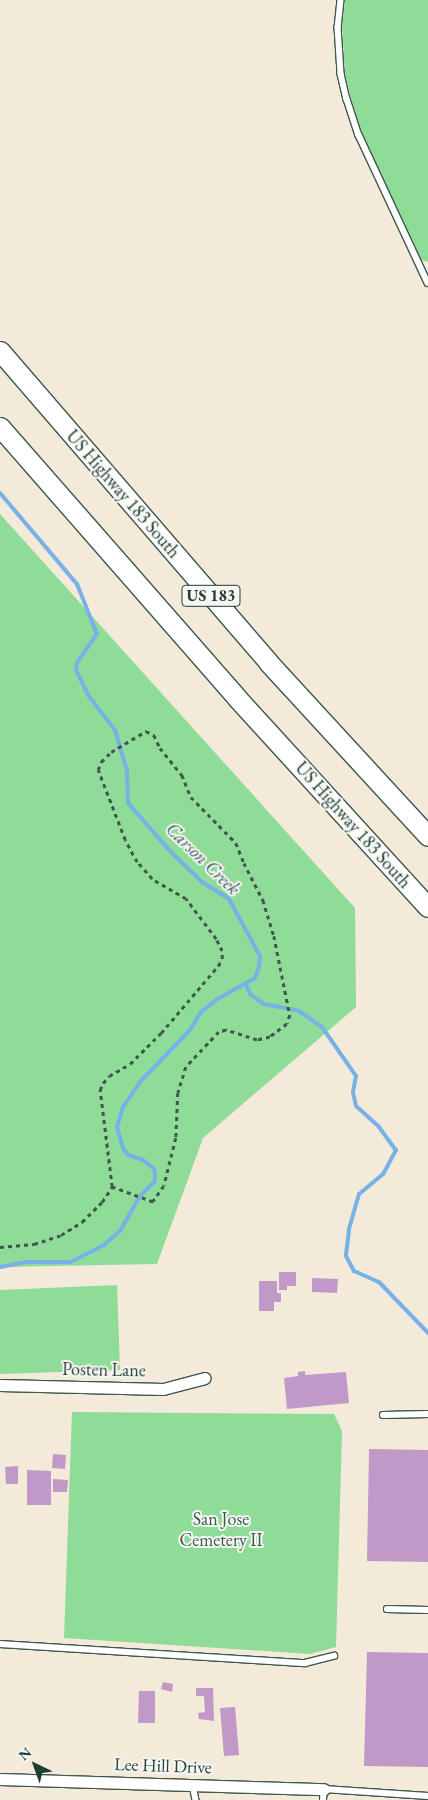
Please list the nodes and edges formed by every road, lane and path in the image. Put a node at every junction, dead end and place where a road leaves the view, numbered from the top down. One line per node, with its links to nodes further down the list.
1 (341, 0): 2 (lane)
2 (428, 284)
3 (0, 351): 5 (highway, US Highway 183 South / US 183)
4 (0, 427): 6 (highway, US Highway 183 South / US 183)
5 (428, 836)
6 (428, 907)
7 (112, 1187): 7 (path); 8 (path)
8 (0, 1248)
9 (205, 1378): 10 (street, Posten Lane)
10 (0, 1386)
11 (428, 1414): 12 (lane)
12 (383, 1415)
13 (387, 1609): 14 (lane)
14 (428, 1610)
15 (0, 1644): 16 (lane)
16 (334, 1656)
17 (0, 1779): 18 (street, Lee Hill Drive)
18 (193, 1785): 19 (street, Lee Hill Drive); 22 (lane)
19 (324, 1794): 21 (lane)
20 (428, 1796): 21 (lane)
21 (413, 1797)
22 (196, 1800)

